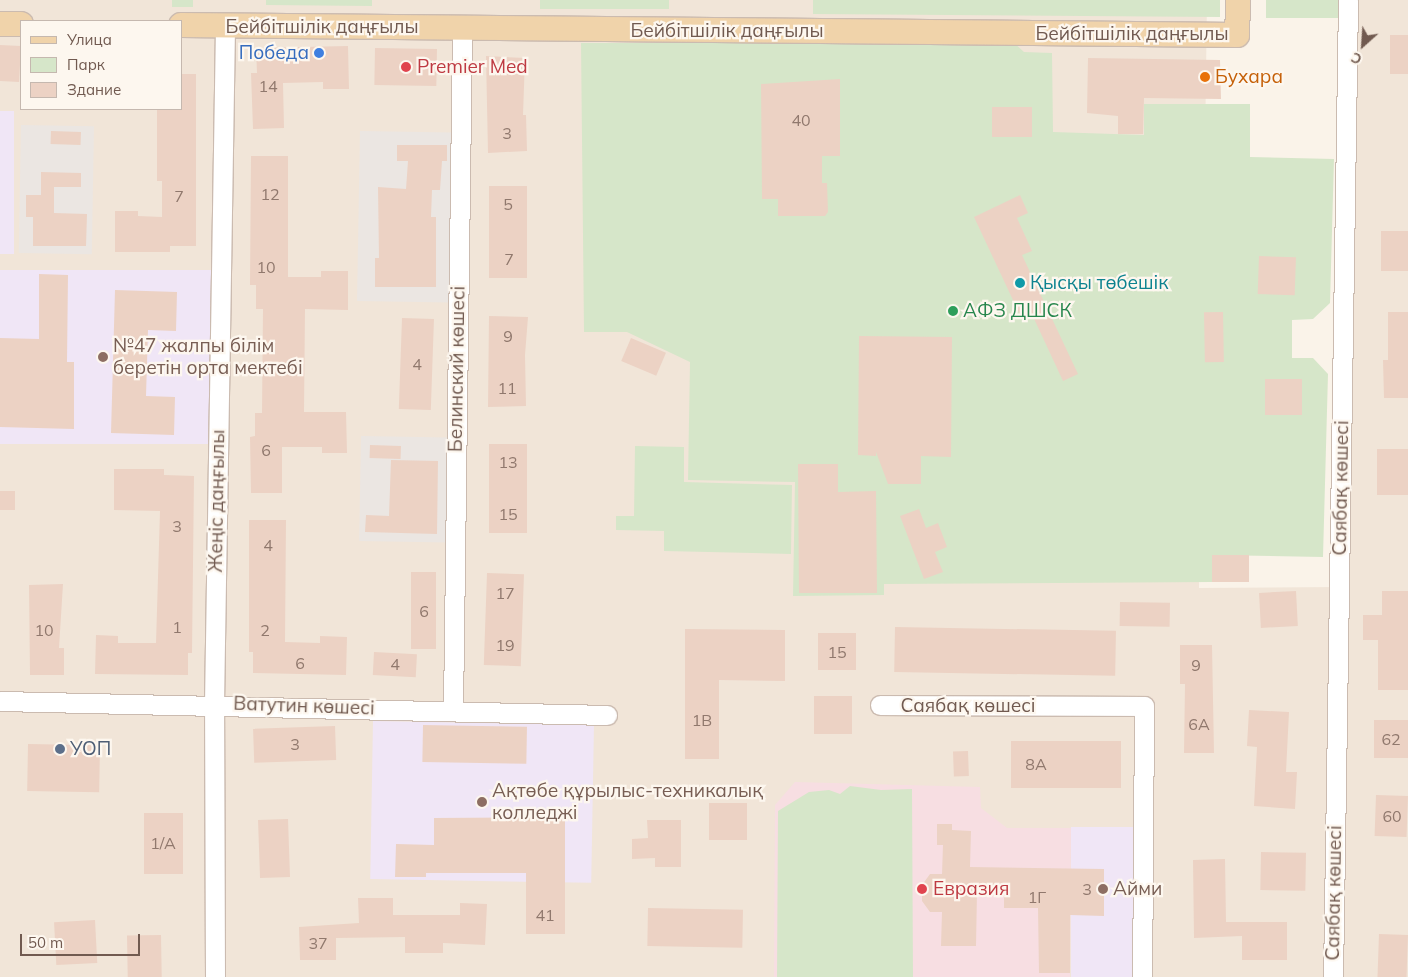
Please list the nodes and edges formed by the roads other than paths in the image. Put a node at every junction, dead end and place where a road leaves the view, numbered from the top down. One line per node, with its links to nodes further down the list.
1 (1238, 0): 7 (main road, Бейбітшілік даңғылы)
2 (1348, 0): 15 (street, Саябақ көшесі)
3 (0, 24): 4 (main road)
4 (20, 24)
5 (182, 25): 6 (main road, Бейбітшілік даңғылы)
6 (225, 26): 7 (main road, Бейбітшілік даңғылы); 9 (street, Жеңіс даңғылы)
7 (462, 28): 11 (street, Белинский көшесі)
8 (0, 701): 9 (street, Ватутин көшесі)
9 (214, 704): 11 (street, Ватутин көшесі); 13 (street, Жеңіс даңғылы)
10 (880, 705): 14 (street, Саябақ көшесі)
11 (453, 710): 12 (street, Ватутин көшесі)
12 (607, 715)
13 (215, 977)
14 (1142, 977)
15 (1333, 977)

